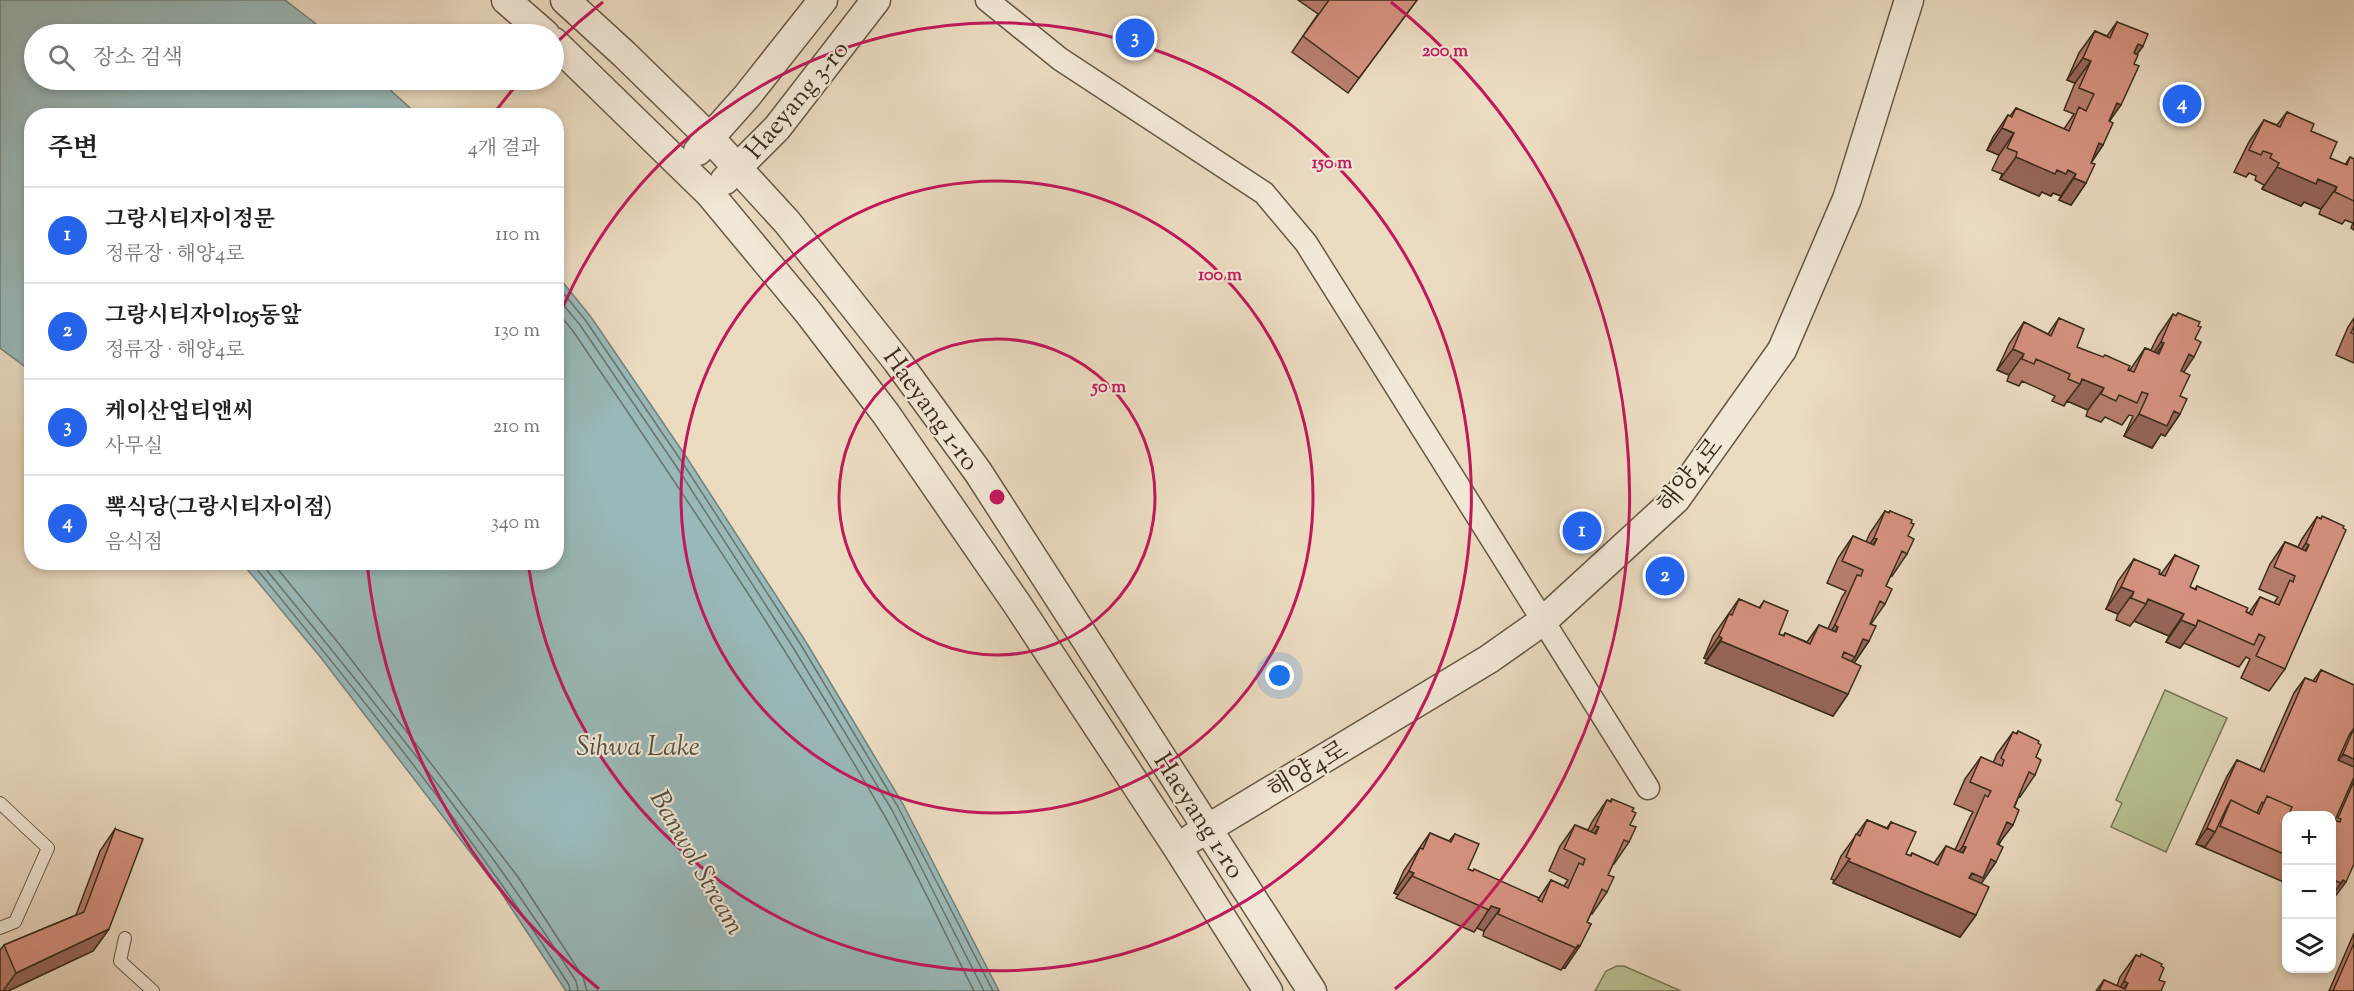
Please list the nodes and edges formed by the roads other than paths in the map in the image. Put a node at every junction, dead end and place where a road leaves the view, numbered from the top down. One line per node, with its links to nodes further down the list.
1 (506, 0): 7 (street)
2 (565, 0): 9 (street, Haeyang 1-ro)
3 (823, 0): 9 (street, Haeyang 3-ro)
4 (876, 0): 11 (street, Haeyang 3-ro)
5 (987, 0): 13 (street)
6 (1909, 0): 13 (street, 해양4로)
7 (534, 24)
8 (564, 52): 10 (street, Haeyang 1-ro)
9 (710, 138): 10 (street, Haeyang 3-ro); 11 (street, Haeyang 1-ro)
10 (684, 167): 12 (street, Haeyang 1-ro)
11 (737, 168): 12 (street, Haeyang 3-ro); 16 (street, Haeyang 1-ro)
12 (710, 194): 17 (street, Haeyang 1-ro)
13 (1543, 621): 14 (street); 16 (street, 해양4로)
14 (1648, 788)
15 (0, 802): 18 (lane)
16 (1209, 828): 17 (street, 해양4로); 22 (street, Haeyang 1-ro)
17 (1177, 847): 21 (street, Haeyang 1-ro)
18 (0, 928)
19 (125, 938): 20 (lane)
20 (153, 991)
21 (1268, 991)
22 (1312, 991)

